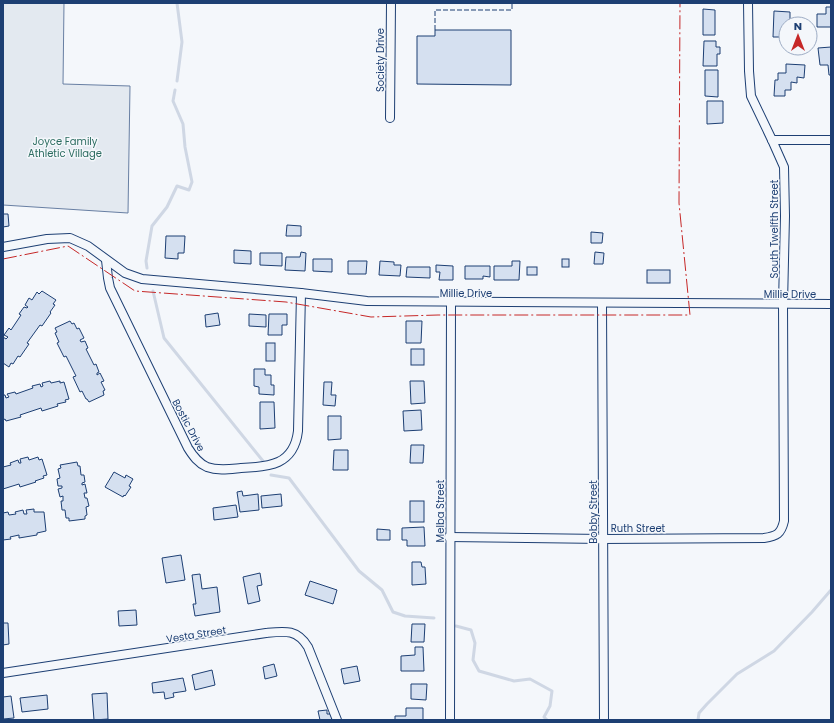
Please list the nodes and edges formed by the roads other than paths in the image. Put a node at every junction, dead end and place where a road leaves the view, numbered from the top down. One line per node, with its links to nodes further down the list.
1 (391, 3): 3 (street, Society Drive)
2 (748, 3): 4 (street, South Twelfth Street)
3 (390, 118)
4 (772, 140): 5 (street); 11 (street, South Twelfth Street)
5 (831, 140)
6 (3, 247): 7 (street)
7 (106, 260): 8 (street, Millie Drive); 8 (street, Bostic Drive)
8 (301, 293): 9 (street, Millie Drive)
9 (451, 303): 10 (street, Millie Drive); 14 (street, Melba Street)
10 (602, 303): 11 (street, Millie Drive); 15 (street, Bobby Street)
11 (783, 304): 12 (street, Millie Drive); 13 (street, South Twelfth Street)
12 (831, 304)
13 (779, 533): 15 (street, Ruth Street)
14 (449, 537): 15 (street, Ruth Street); 18 (street, Melba Street)
15 (603, 539): 19 (street, Bobby Street)
16 (3, 674): 17 (street, Vesta Street)
17 (337, 720)
18 (450, 720)
19 (604, 720)

